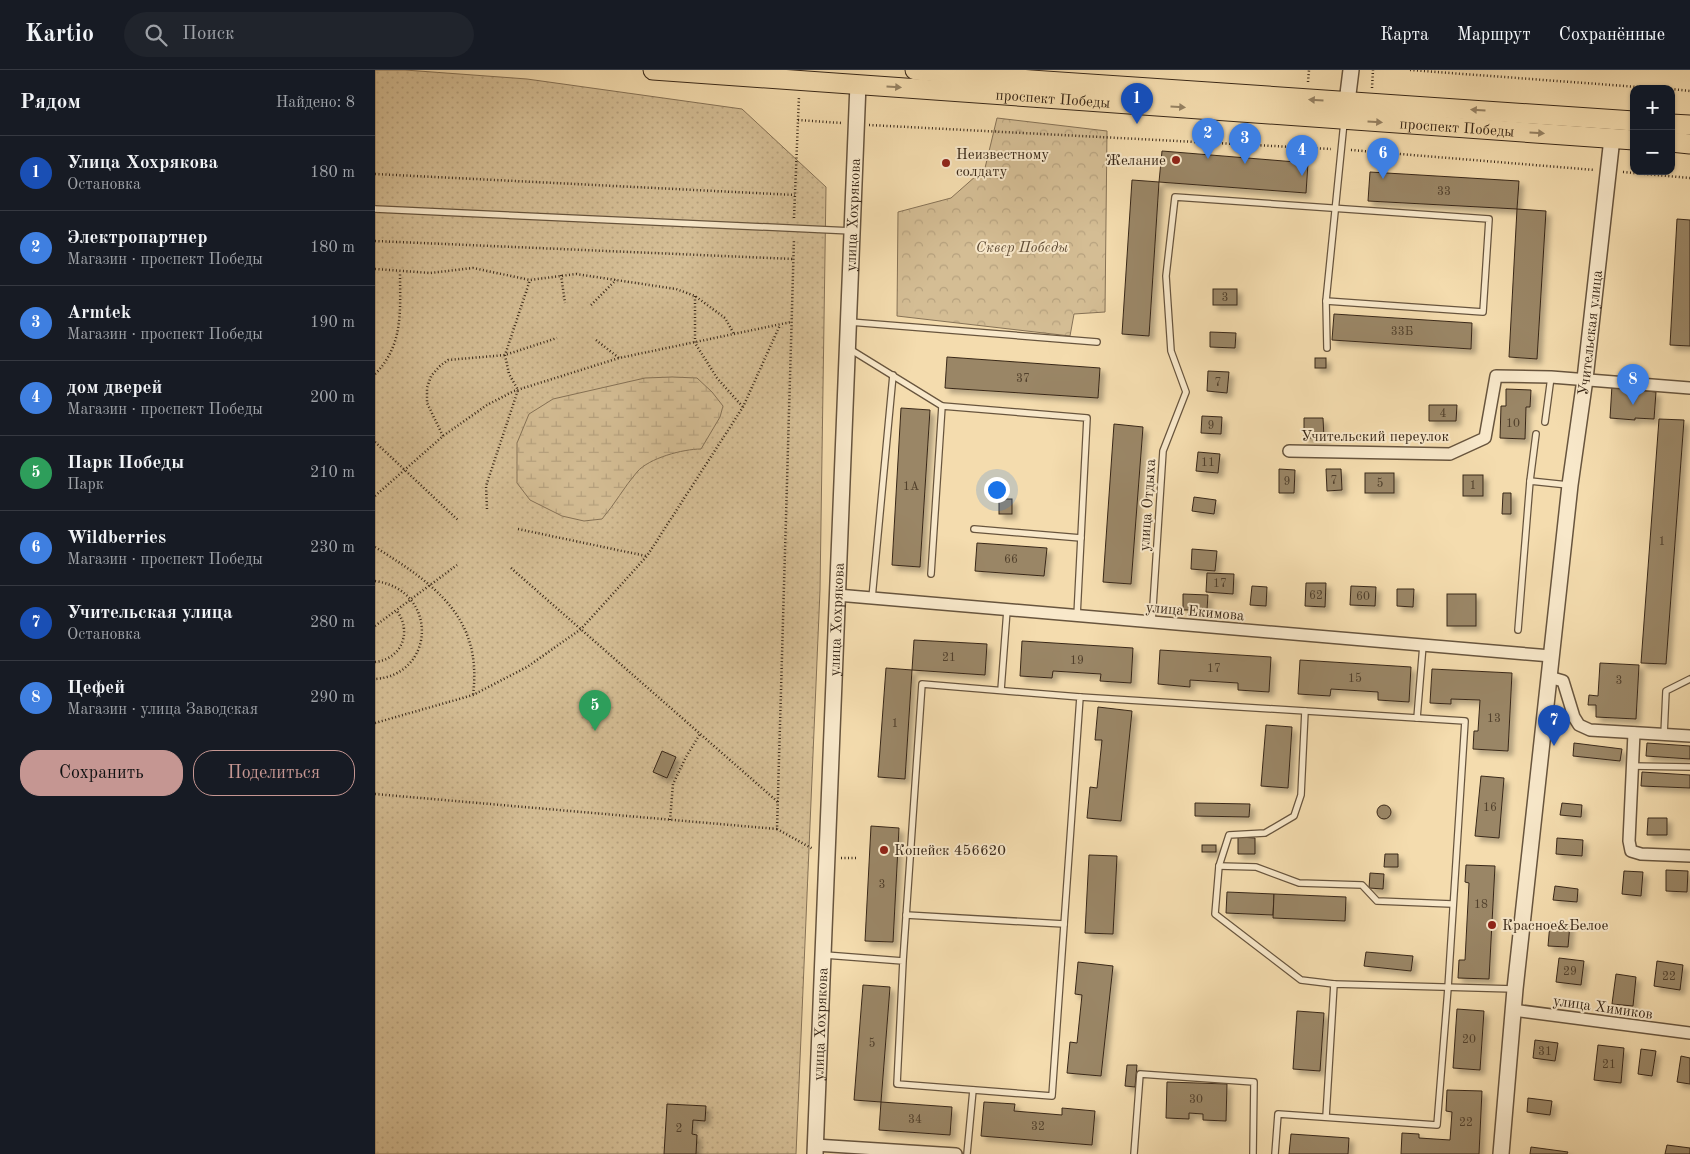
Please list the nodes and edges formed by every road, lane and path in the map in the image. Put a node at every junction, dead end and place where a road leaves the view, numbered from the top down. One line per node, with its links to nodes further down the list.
1 (653, 70): 8 (main road, проспект Победы)
2 (915, 70): 14 (main road, проспект Победы, one-way to 2)
3 (1309, 70): 9 (path)
4 (1351, 70): 14 (street)
5 (1373, 70): 11 (path)
6 (1410, 70): 10 (path)
7 (858, 77): 8 (main road, проспект Победы); 14 (main road, проспект Победы, one-way to 14); 18 (street, улица Хохрякова)
8 (799, 80): 16 (path)
9 (1307, 84)
10 (1630, 86)
11 (1372, 89)
12 (1675, 89): 13 (path)
13 (1690, 91)
14 (1346, 111): 15 (main road, проспект Победы, one-way to 14); 21 (main road, проспект Победы, one-way to 21); 25 (lane)
15 (1614, 119): 17 (main road, проспект Победы); 21 (main road)
16 (798, 120): 18 (path); 29 (path)
17 (1630, 121)
18 (856, 124): 25 (path); 33 (street, улица Хохрякова)
19 (1675, 124): 20 (main road)
20 (1690, 125)
21 (1612, 138): 22 (main road, проспект Победы); 26 (street, Учительская улица)
22 (1630, 140)
23 (1675, 142): 24 (main road)
24 (1690, 144)
25 (1341, 149): 26 (path); 30 (lane)
26 (1609, 171): 28 (path); 61 (street, Учительская улица)
27 (375, 174): 29 (path)
28 (1690, 178)
29 (795, 194): 32 (path)
30 (1335, 208): 43 (lane); 43 (lane); 93 (lane, улица Отдыха)
31 (375, 209): 33 (lane)
32 (794, 222)
33 (852, 231): 47 (street, улица Хохрякова)
34 (794, 232): 36 (path)
35 (375, 241): 36 (path)
36 (793, 260): 46 (path)
37 (375, 270): 38 (path)
38 (400, 272): 40 (path); 58 (path)
39 (561, 275): 40 (path); 41 (path); 44 (path)
40 (530, 280): 56 (path)
41 (616, 280): 42 (path); 45 (path)
42 (695, 296): 49 (path); 52 (path)
43 (1326, 301): 55 (lane)
44 (565, 303)
45 (591, 305)
46 (791, 322): 48 (path); 116 (path)
47 (848, 322): 53 (lane); 54 (street, улица Хохрякова)
48 (780, 325): 49 (path); 65 (path)
49 (734, 334): 52 (path)
50 (557, 338): 56 (path)
51 (596, 340): 57 (path)
52 (695, 342): 57 (path); 65 (path)
53 (1097, 342)
54 (847, 347): 59 (lane); 87 (street, улица Хохрякова)
55 (1327, 348)
56 (505, 355): 63 (path); 68 (path)
57 (619, 358): 63 (path)
58 (375, 374)
59 (893, 375): 64 (lane); 88 (lane)
60 (1551, 377): 61 (street, Учительский переулок); 66 (lane); 70 (street, Учительский переулок)
61 (1585, 379): 62 (street, Учительский переулок); 73 (street, Учительская улица)
62 (1690, 388)
63 (518, 390): 68 (path); 75 (path)
64 (942, 406): 79 (lane); 84 (lane)
65 (743, 407): 81 (path)
66 (1545, 422)
67 (1537, 434): 72 (lane)
68 (443, 436): 71 (path)
69 (375, 442): 71 (path)
70 (1289, 451)
71 (404, 470): 74 (path); 76 (path)
72 (1530, 481): 73 (lane); 96 (lane)
73 (1570, 485): 98 (street, Учительская улица)
74 (375, 496)
75 (487, 509)
76 (459, 521)
77 (518, 529): 81 (path)
78 (974, 529): 79 (lane)
79 (1081, 538): 92 (lane)
80 (375, 547): 86 (path)
81 (647, 556): 95 (path)
82 (457, 565): 86 (path)
83 (511, 568): 95 (path)
84 (931, 574)
85 (375, 581): 89 (path)
86 (431, 584): 89 (path); 104 (path)
87 (837, 595): 88 (street, улица Екимова); 123 (street, улица Хохрякова)
88 (872, 598): 91 (street, улица Екимова)
89 (411, 599): 90 (path); 102 (path)
90 (396, 610): 94 (path); 99 (path)
91 (1007, 610): 92 (street, улица Екимова); 103 (lane)
92 (1077, 616): 93 (street, улица Екимова)
93 (1152, 622): 97 (street, улица Екимова)
94 (375, 626)
95 (581, 629): 104 (path); 110 (path)
96 (1518, 630)
97 (1423, 645): 98 (street, улица Екимова); 107 (lane)
98 (1551, 656): 100 (street, Учительская улица)
99 (375, 662)
100 (1549, 677): 109 (street); 127 (street, Учительская улица)
101 (1690, 678): 111 (lane)
102 (375, 679)
103 (1001, 690): 105 (lane); 121 (lane)
104 (473, 695): 108 (path)
105 (1080, 697): 106 (lane); 122 (lane)
106 (1305, 711): 107 (lane); 119 (lane)
107 (1417, 718): 120 (lane)
108 (375, 723)
109 (1634, 733): 111 (street); 113 (street)
110 (700, 734): 116 (path); 117 (path)
111 (1664, 735): 112 (street)
112 (1690, 736)
113 (1631, 766): 114 (lane); 118 (street)
114 (1690, 767)
115 (375, 794): 117 (path)
116 (779, 803): 117 (path)
117 (670, 820)
118 (1690, 856)
119 (1219, 866): 120 (lane); 125 (lane)
120 (1452, 904): 126 (lane)
121 (906, 914): 122 (lane); 124 (lane)
122 (1064, 924): 130 (lane)
123 (823, 954): 124 (lane); 132 (street, улица Хохрякова)
124 (903, 961): 130 (lane)
125 (1334, 984): 126 (lane); 131 (lane)
126 (1448, 988): 127 (lane); 131 (lane)
127 (1515, 989): 128 (street, Учительская улица)
128 (1513, 1010): 129 (street, улица Химиков); 138 (street, Учительская улица)
129 (1690, 1033)
130 (973, 1090): 134 (lane)
131 (1326, 1117): 137 (lane)
132 (815, 1150): 133 (street)
133 (956, 1154)
134 (967, 1154)
135 (1134, 1154): 136 (lane)
136 (1253, 1154)
137 (1275, 1154)
138 (1501, 1154)

